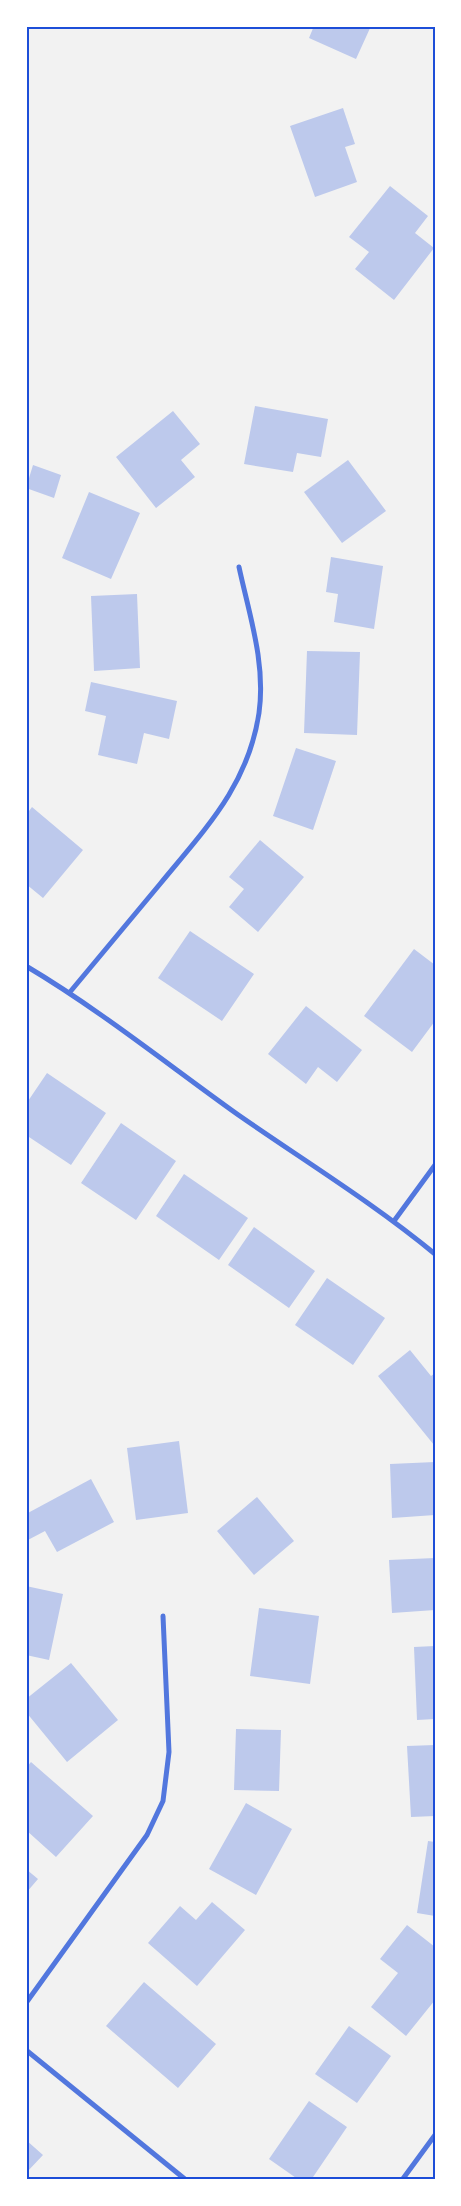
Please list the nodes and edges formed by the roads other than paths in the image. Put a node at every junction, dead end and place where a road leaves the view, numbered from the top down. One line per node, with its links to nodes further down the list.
1 (238, 567): 3 (street)
2 (26, 966): 3 (street)
3 (70, 992): 5 (street)
4 (435, 1165): 5 (street)
5 (394, 1221): 6 (street)
6 (435, 1254)
7 (163, 1616): 8 (street)
8 (26, 2003)
9 (26, 2050): 11 (street)
10 (435, 2135): 12 (street)
11 (186, 2180)
12 (402, 2180)

